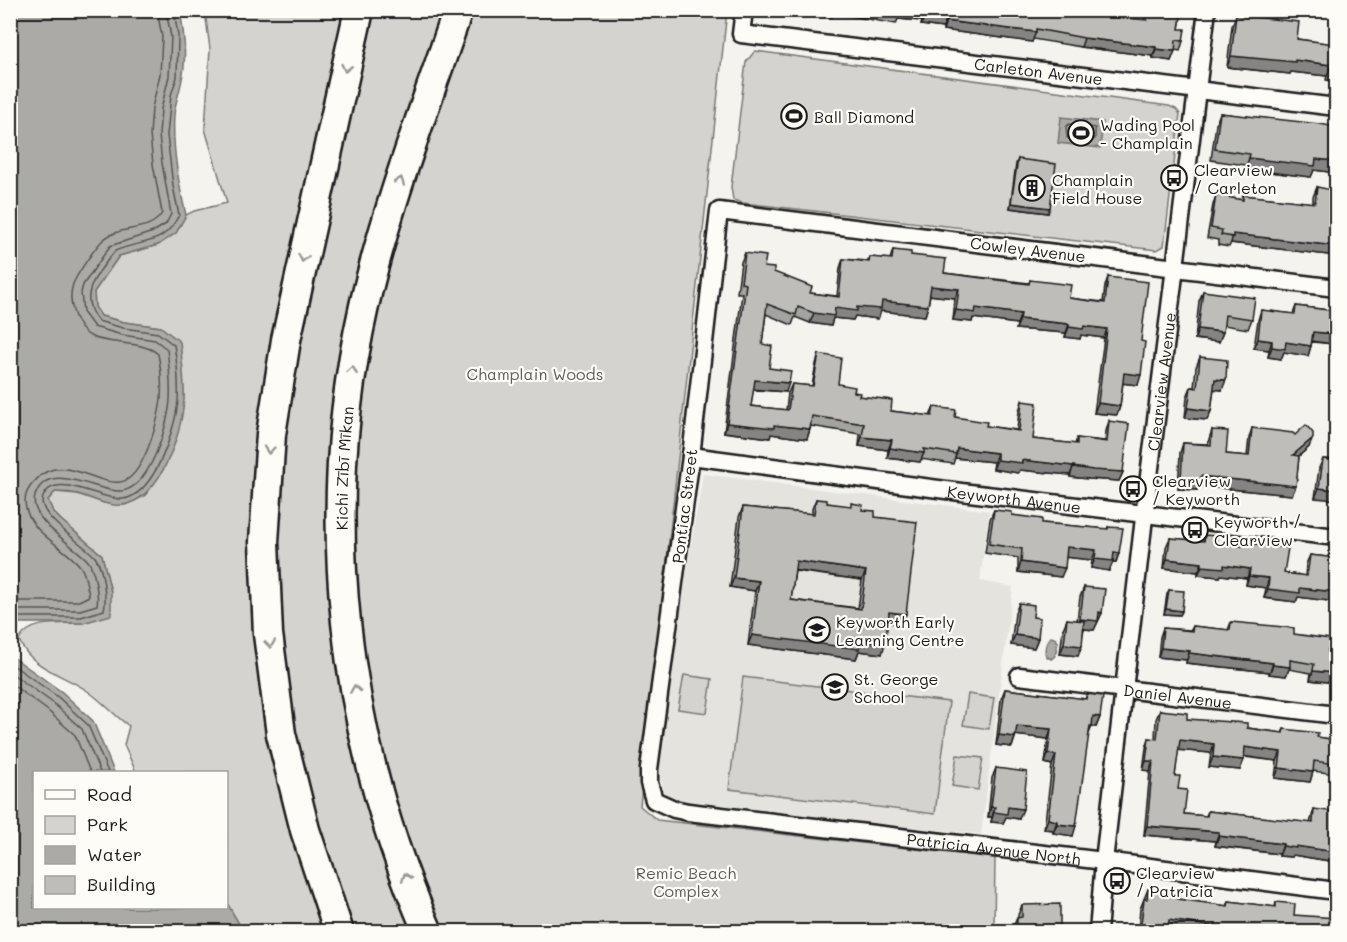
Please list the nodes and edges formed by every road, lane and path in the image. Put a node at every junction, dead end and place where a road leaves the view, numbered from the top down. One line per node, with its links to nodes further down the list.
1 (358, 10): 19 (highway, one-way to 19)
2 (744, 10): 5 (street, Carleton Avenue)
3 (1207, 10): 5 (street, Clearview Avenue)
4 (457, 12): 20 (highway, Kichi Zībī Mīkan, one-way to 4)
5 (1196, 90): 6 (street, Carleton Avenue); 8 (street, Clearview Avenue)
6 (1336, 108)
7 (719, 211): 8 (street, Cowley Avenue); 10 (street, Pontiac Street)
8 (1174, 268): 9 (street, Cowley Avenue); 11 (street, Clearview Avenue)
9 (1336, 288)
10 (691, 456): 11 (street, Keyworth Avenue); 16 (street, Pontiac Street)
11 (1145, 513): 12 (street, Keyworth Avenue); 14 (street, Clearview Avenue)
12 (1336, 537)
13 (1019, 676): 14 (street, Daniel Avenue)
14 (1124, 690): 15 (street, Daniel Avenue); 17 (street, Clearview Avenue)
15 (1336, 715)
16 (654, 800): 17 (street, Patricia Avenue North)
17 (1104, 861): 18 (street, Patricia Avenue North); 21 (street, Clearview Avenue)
18 (1336, 891)
19 (339, 932)
20 (428, 932)
21 (1098, 932)

